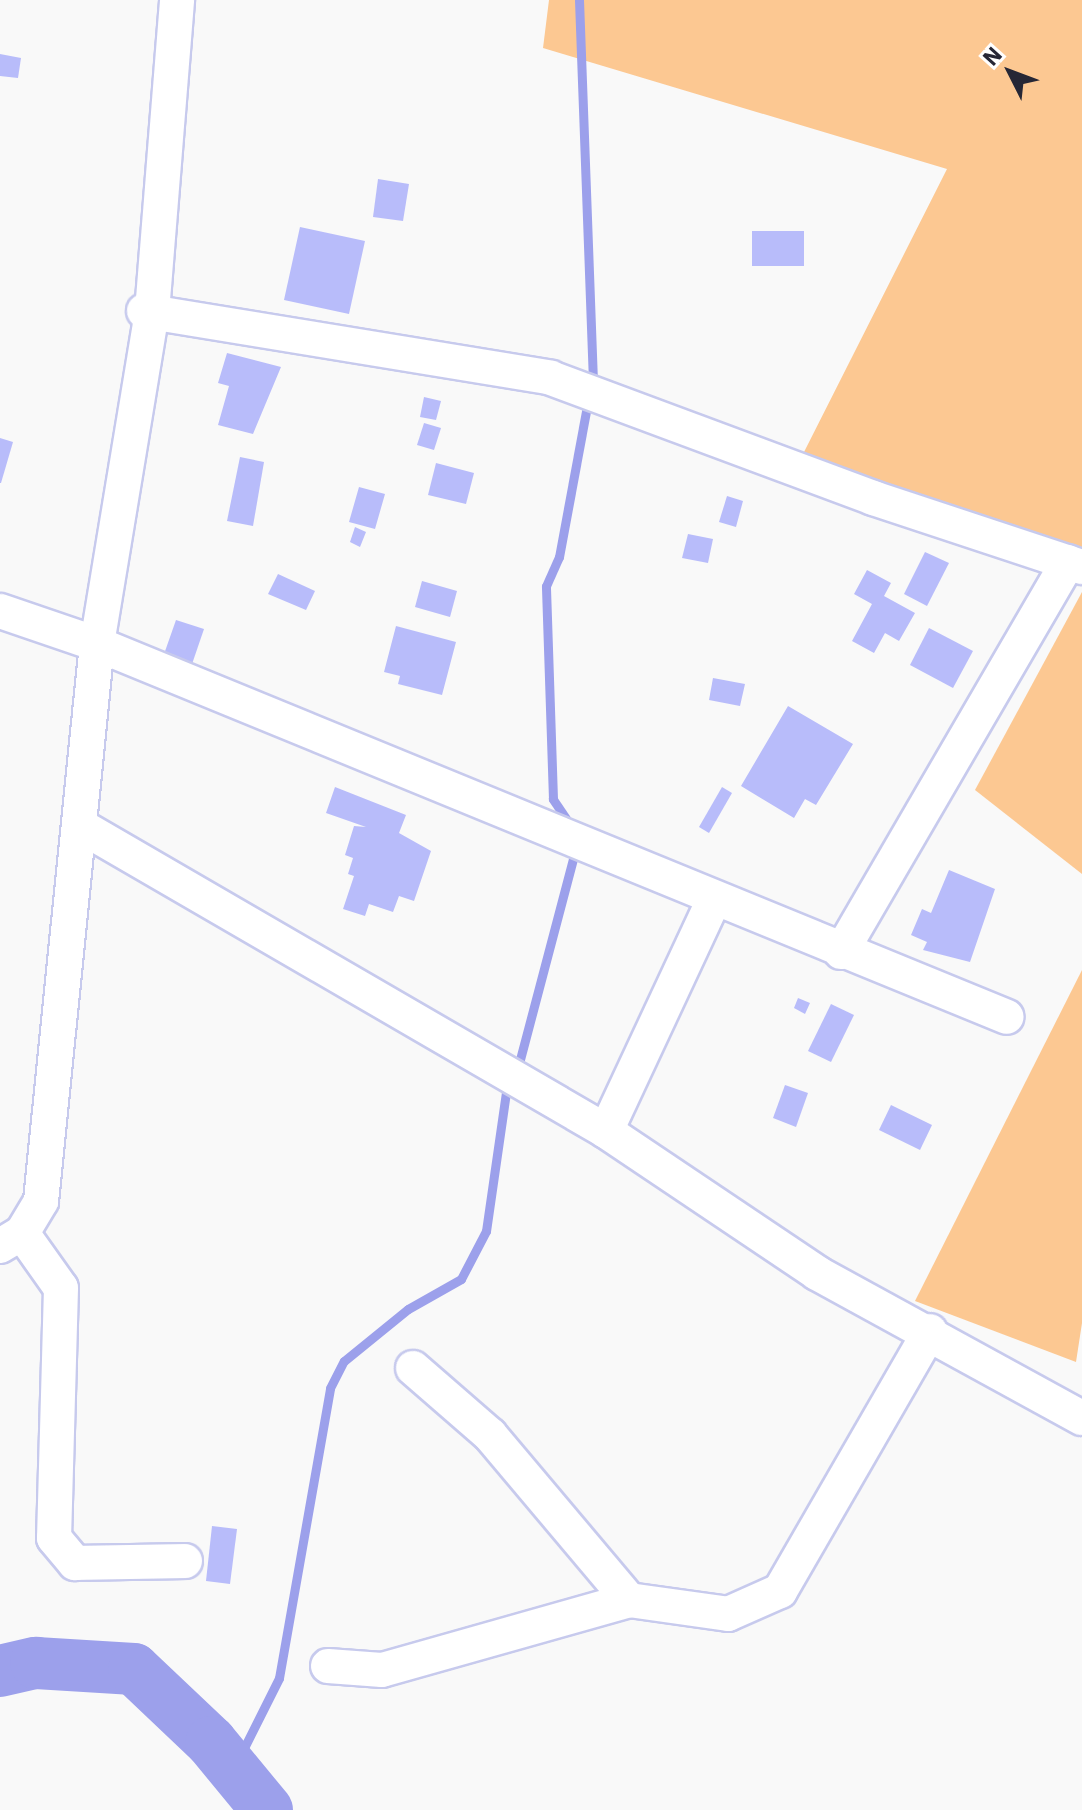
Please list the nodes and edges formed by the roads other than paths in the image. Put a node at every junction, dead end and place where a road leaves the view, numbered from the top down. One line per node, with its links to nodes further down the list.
1 (177, 0): 2 (street)
2 (148, 312): 3 (street); 5 (street)
3 (1075, 565): 8 (street)
4 (0, 611): 5 (street)
5 (97, 644): 6 (street); 7 (street)
6 (82, 827): 10 (street); 11 (street)
7 (714, 899): 8 (street); 10 (street)
8 (841, 952): 9 (street)
9 (1007, 1017)
10 (606, 1131): 12 (street)
11 (11, 1240): 15 (street)
12 (930, 1331): 14 (street); 16 (street)
13 (413, 1368): 16 (street)
14 (1082, 1418)
15 (185, 1561)
16 (629, 1600): 17 (street)
17 (328, 1666)

